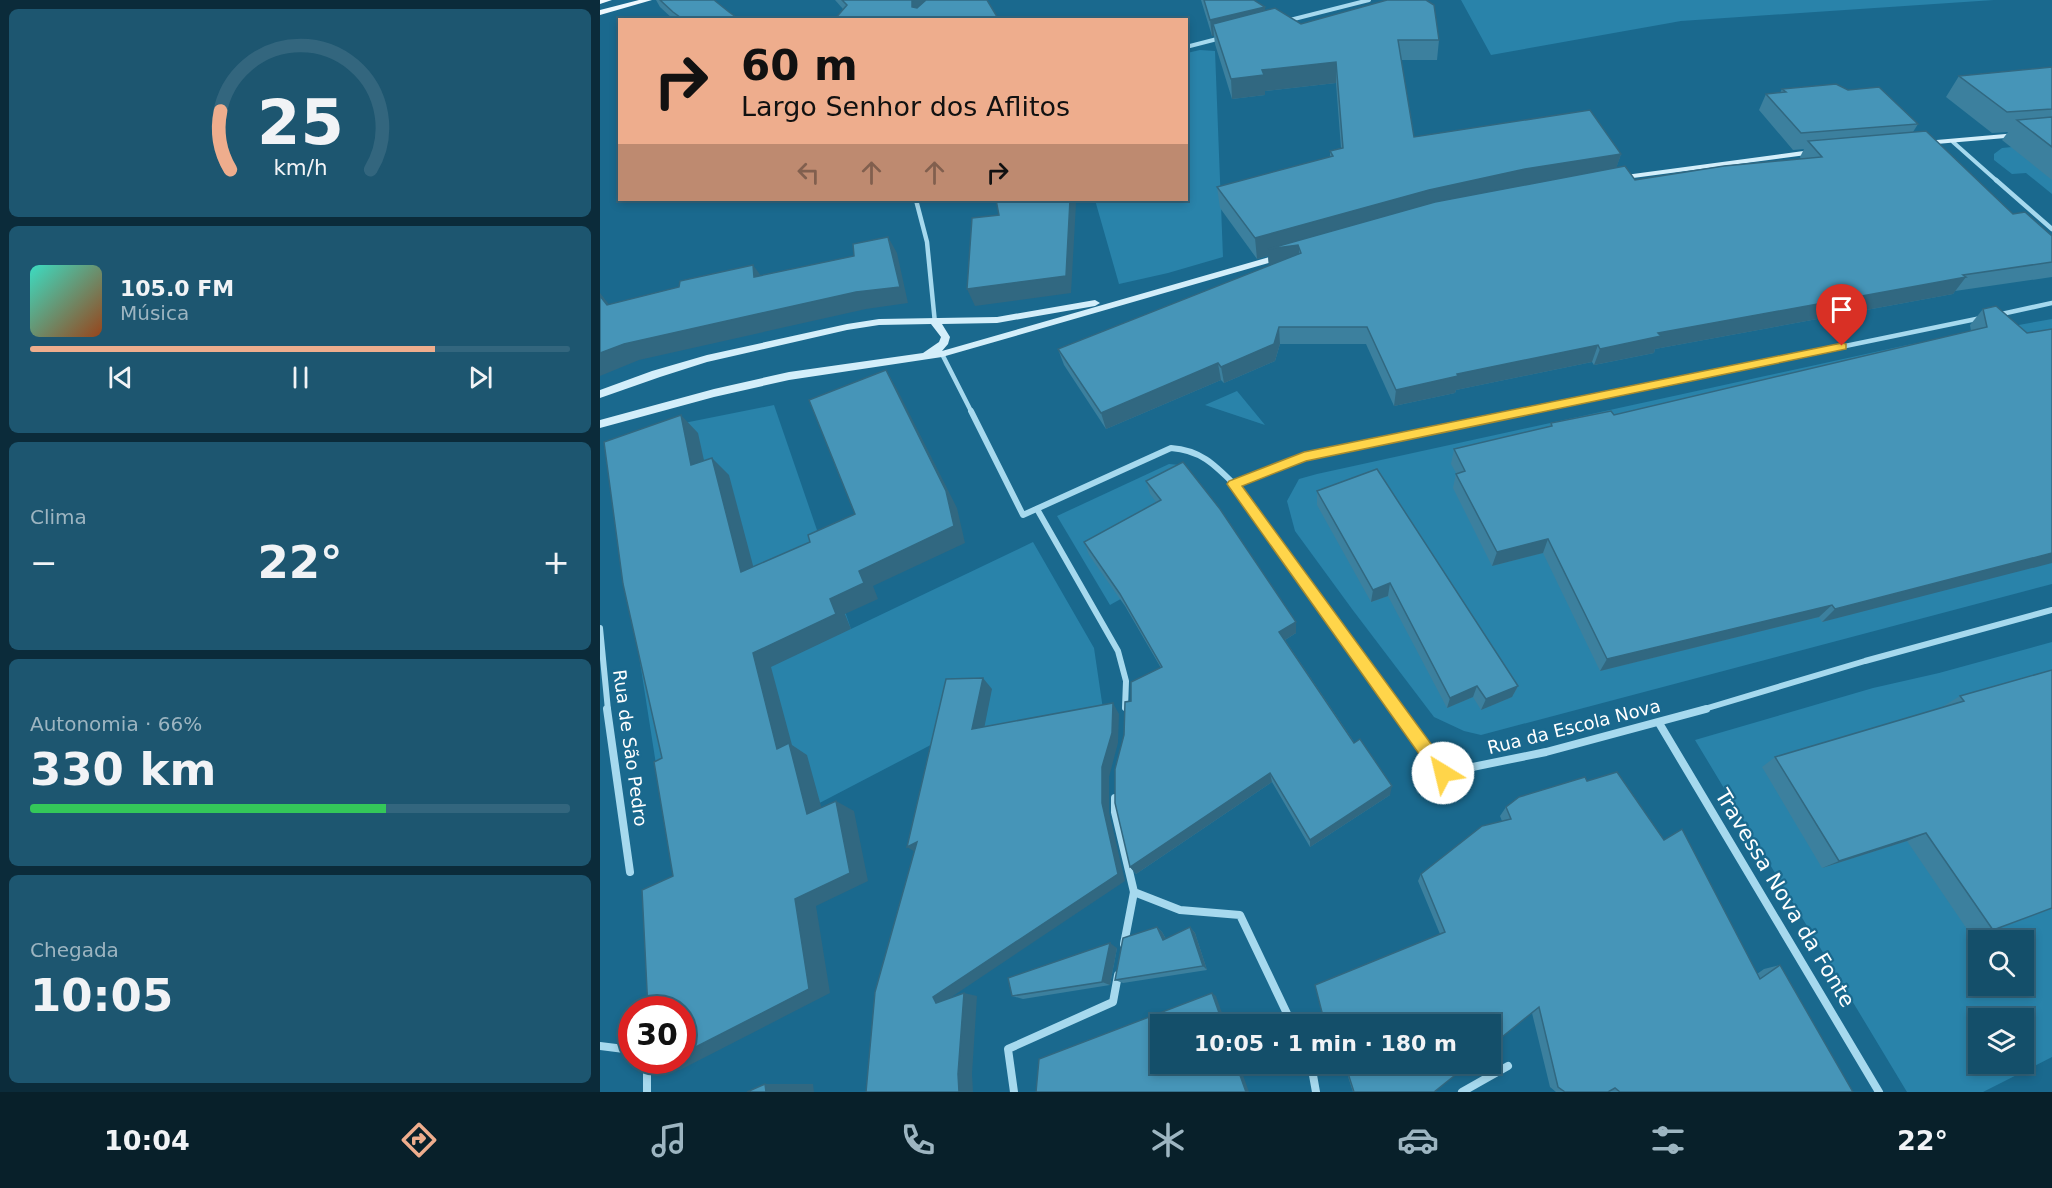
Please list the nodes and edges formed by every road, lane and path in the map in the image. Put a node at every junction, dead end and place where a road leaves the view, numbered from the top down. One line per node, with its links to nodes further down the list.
1 (608, 0): 4 (main road)
2 (648, 0): 5 (main road)
3 (1369, 0): 6 (street)
4 (600, 2)
5 (600, 13)
6 (1284, 21)
7 (1230, 36): 8 (street)
8 (1188, 46)
9 (2052, 132): 10 (street)
10 (1953, 142): 11 (street); 15 (street)
11 (1918, 144)
12 (1825, 151): 13 (street)
13 (1611, 179)
14 (916, 201): 19 (street)
15 (2052, 229)
16 (1292, 254): 17 (street)
17 (1182, 286): 19 (street); 20 (street)
18 (2052, 303): 24 (street)
19 (935, 322): 21 (street); 22 (street)
20 (942, 354): 21 (street); 25 (street)
21 (919, 359): 23 (street)
22 (600, 394)
23 (600, 424)
24 (1234, 484): 25 (street, Rua da Escola Nova); 30 (street, Rua da Escola Nova)
25 (1036, 509): 29 (street)
26 (2052, 610): 30 (street, Rua da Escola Nova)
27 (600, 628): 28 (street, Rua de São Pedro)
28 (602, 678): 32 (street, Rua de São Pedro)
29 (1125, 712)
30 (1659, 723): 46 (street, Travessa Nova da Fonte)
31 (1115, 789): 33 (street)
32 (630, 872)
33 (1134, 892): 34 (street); 36 (street)
34 (1121, 958)
35 (1119, 969): 43 (street)
36 (1287, 1014)
37 (600, 1046): 38 (street)
38 (618, 1048)
39 (1508, 1066): 45 (street)
40 (647, 1074): 42 (street)
41 (1313, 1074): 44 (street)
42 (647, 1092)
43 (1014, 1092)
44 (1316, 1092)
45 (1462, 1092)
46 (1879, 1092)

